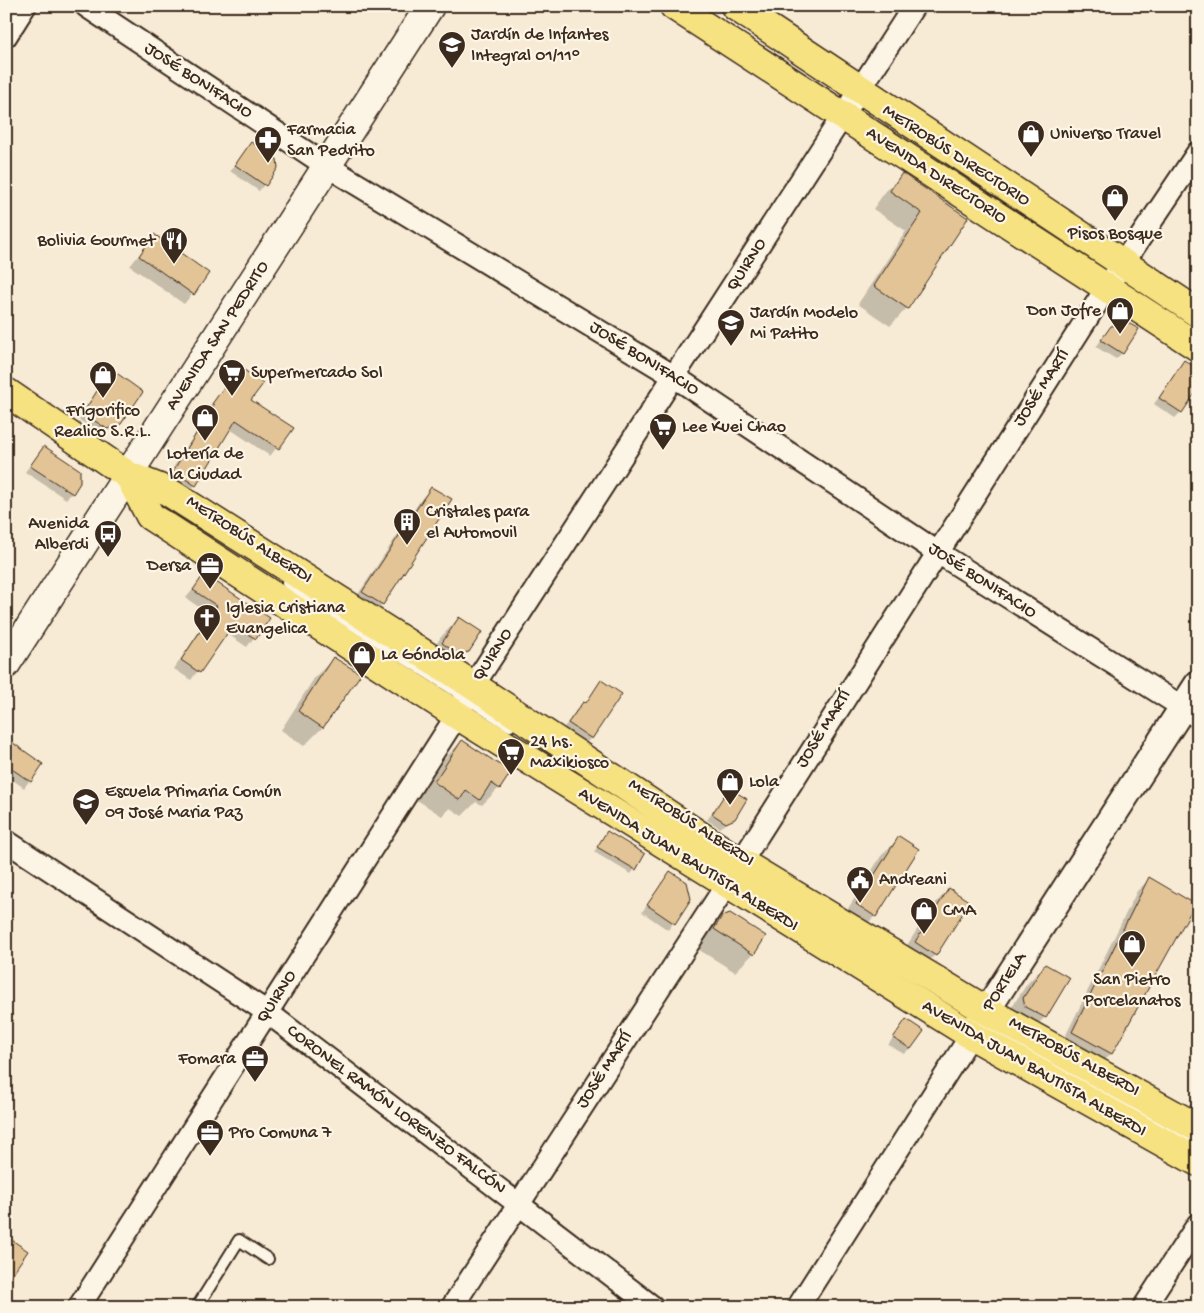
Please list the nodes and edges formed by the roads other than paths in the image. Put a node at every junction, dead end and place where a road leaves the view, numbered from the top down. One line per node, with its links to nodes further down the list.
1 (25, 6): 7 (street)
2 (86, 6): 10 (street, JOSÉ BONIFACIO)
3 (430, 6): 10 (main road, AVENIDA SAN PEDRITO)
4 (674, 6): 8 (main road, AVENIDA DIRECTORIO)
5 (735, 6): 8 (main road, AVENIDA DIRECTORIO)
6 (914, 6): 8 (street, QUIRNO)
7 (6, 36)
8 (850, 104): 11 (main road, AVENIDA DIRECTORIO); 14 (street, QUIRNO)
9 (1198, 152): 11 (street, JOSÉ MARTÍ)
10 (327, 166): 14 (street, JOSÉ BONIFACIO); 16 (main road, AVENIDA SAN PEDRITO)
11 (1114, 277): 12 (main road, AVENIDA DIRECTORIO); 13 (main road, AVENIDA DIRECTORIO); 18 (street, JOSÉ MARTÍ)
12 (1198, 313)
13 (1198, 347)
14 (676, 377): 18 (street, JOSÉ BONIFACIO); 22 (street, QUIRNO)
15 (6, 392): 16 (main road, AVENIDA JUAN BAUTISTA ALBERDI)
16 (129, 476): 17 (lane); 20 (main road, AVENIDA SAN PEDRITO); 22 (main road, AVENIDA JUAN BAUTISTA ALBERDI)
17 (154, 497)
18 (937, 552): 23 (street, JOSÉ BONIFACIO); 26 (street, JOSÉ MARTÍ)
19 (277, 577): 22 (lane, METROBÚS ALBERDI)
20 (6, 664)
21 (1198, 684): 23 (street, PORTELA)
22 (465, 700): 24 (lane, METROBÚS ALBERDI); 26 (main road, AVENIDA JUAN BAUTISTA ALBERDI); 27 (street, QUIRNO)
23 (1190, 713): 28 (street, PORTELA)
24 (516, 730)
25 (6, 841): 27 (street, CORONEL RAMÓN LORENZO FALCÓN)
26 (733, 871): 28 (main road, AVENIDA JUAN BAUTISTA ALBERDI); 32 (street, JOSÉ MARTÍ)
27 (267, 1012): 32 (street, CORONEL RAMÓN LORENZO FALCÓN); 35 (street, QUIRNO)
28 (977, 1022): 29 (main road, AVENIDA JUAN BAUTISTA ALBERDI); 30 (lane, METROBÚS ALBERDI); 31 (main road, AVENIDA JUAN BAUTISTA ALBERDI); 39 (street, PORTELA)
29 (1198, 1128)
30 (1198, 1144)
31 (1198, 1162)
32 (518, 1202): 37 (street, JOSÉ MARTÍ); 38 (street, CORONEL RAMÓN LORENZO FALCÓN)
33 (1198, 1224): 40 (street)
34 (268, 1259): 36 (lane)
35 (79, 1307)
36 (197, 1307)
37 (452, 1307)
38 (653, 1307)
39 (798, 1307)
40 (1144, 1307)

